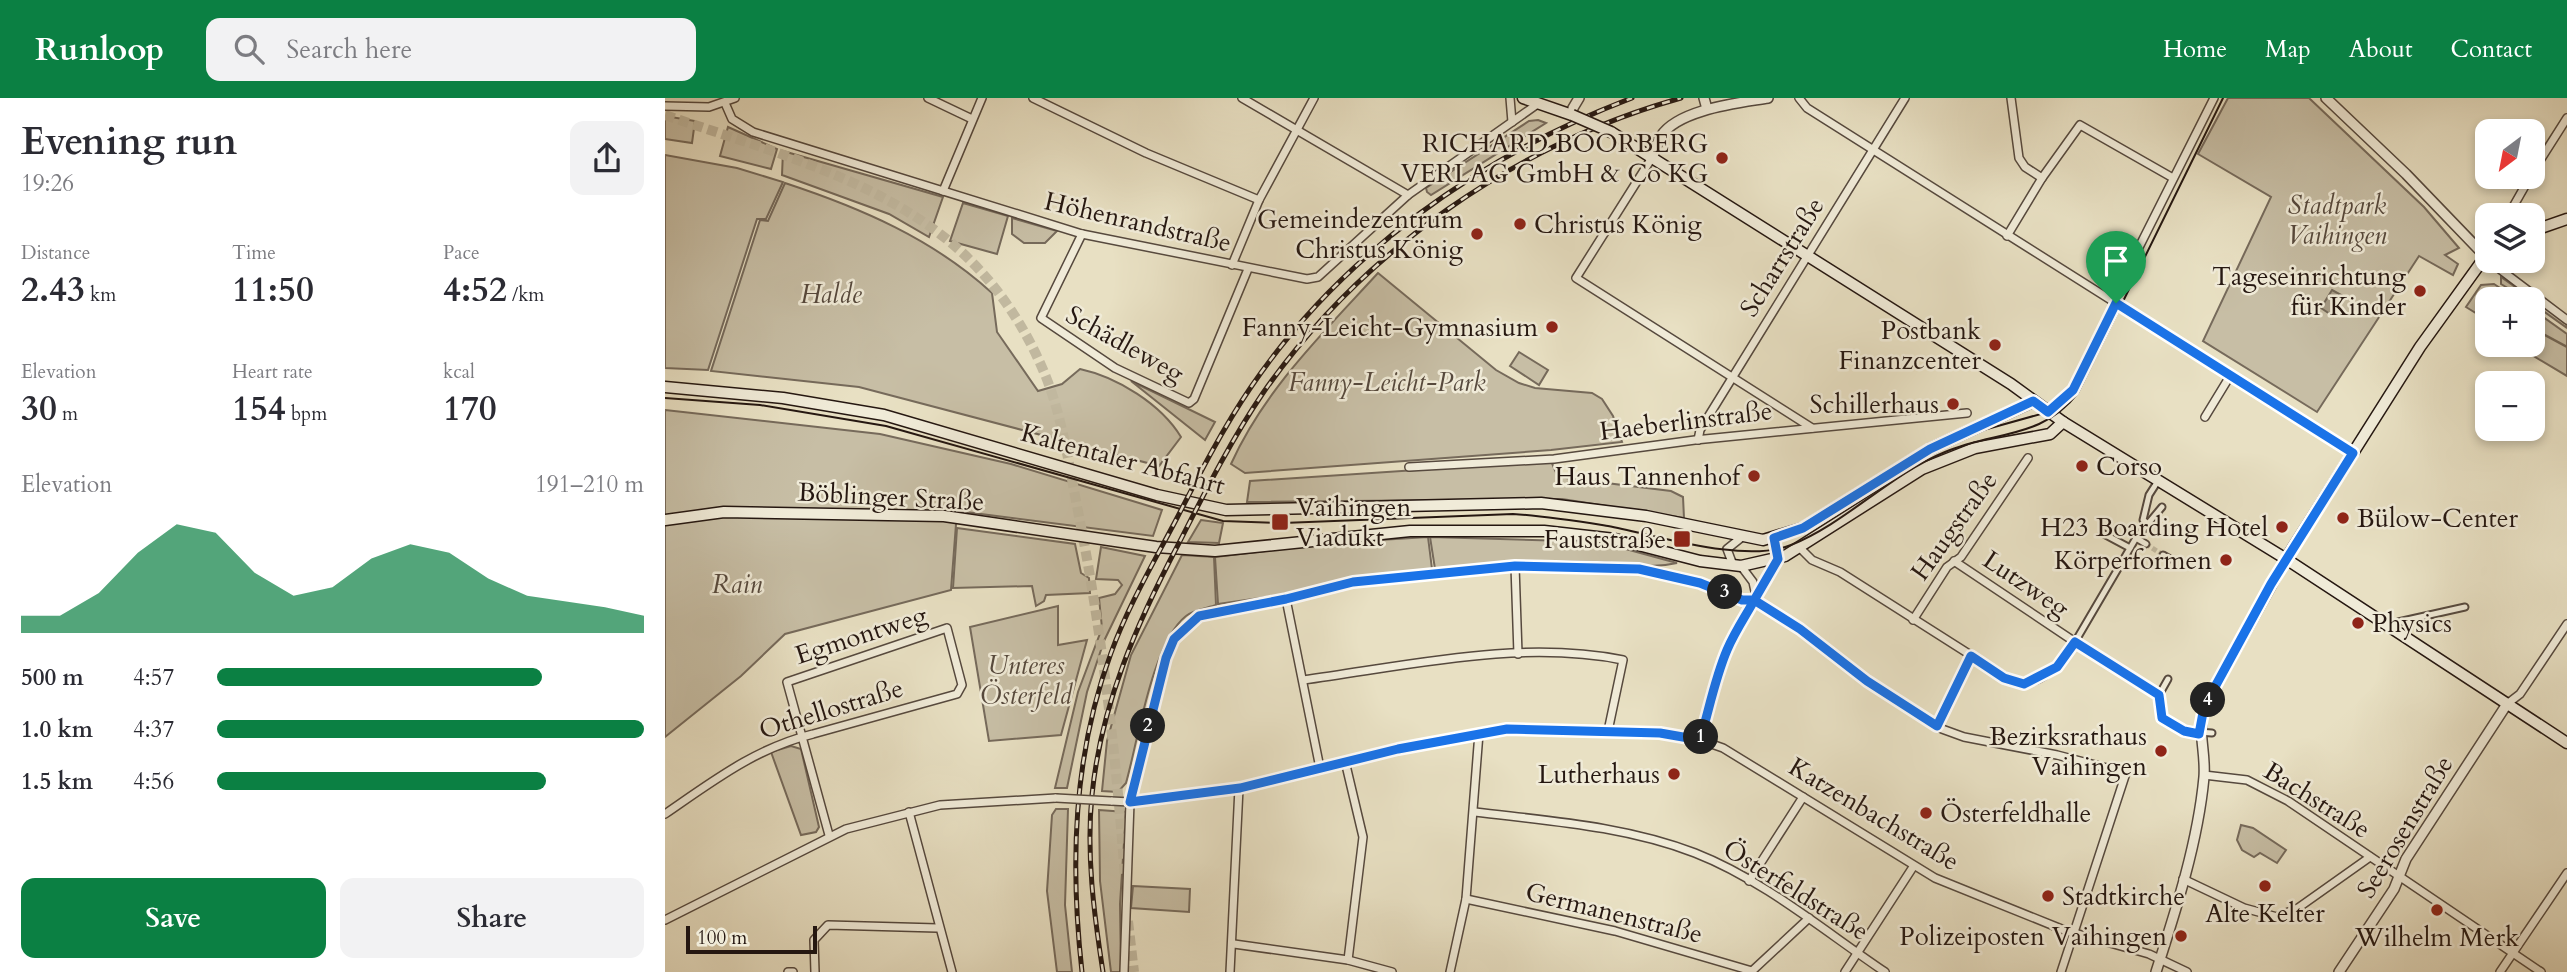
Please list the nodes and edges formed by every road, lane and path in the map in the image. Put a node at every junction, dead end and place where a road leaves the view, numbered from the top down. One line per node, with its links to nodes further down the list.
1 (735, 98): 17 (street)
2 (928, 98): 22 (street)
3 (982, 98): 22 (street)
4 (1033, 98): 32 (street)
5 (1242, 98): 24 (street)
6 (1314, 98): 24 (street)
7 (1510, 98): 23 (street)
8 (1523, 98): 16 (main road)
9 (1768, 98): 18 (street)
10 (1800, 98): 25 (street)
11 (1905, 98): 25 (street, Scharrstraße)
12 (2011, 98): 28 (street)
13 (2214, 98): 29 (street)
14 (2326, 98): 37 (street)
15 (1577, 100): 20 (street)
16 (1544, 101): 20 (main road, bridge); 23 (street, Höhenrandstraße)
17 (725, 103): 19 (street); 30 (street, Höhenrandstraße)
18 (1705, 103): 27 (street)
19 (665, 106)
20 (1573, 115): 27 (main road, bridge)
21 (2567, 118): 26 (street)
22 (972, 119): 30 (street)
23 (1512, 122): 31 (street, Höhenrandstraße)
24 (1294, 131): 31 (street); 32 (street)
25 (1873, 151): 36 (street); 38 (street, Scharrstraße)
26 (2545, 153)
27 (1653, 156): 38 (main road); 46 (street)
28 (2042, 178): 29 (street); 36 (street)
29 (2173, 178): 43 (street)
30 (943, 191): 35 (street, Höhenrandstraße)
31 (1408, 195): 40 (street, Höhenrandstraße)
32 (1259, 200): 39 (street)
33 (2567, 219): 34 (main road)
34 (2545, 227)
35 (1082, 234): 39 (street, Höhenrandstraße); 40 (street, Schädleweg)
36 (2007, 236): 43 (street)
37 (2475, 245)
38 (1807, 255): 46 (street, Scharrstraße); 48 (main road)
39 (1232, 265): 40 (street, Höhenrandstraße)
40 (1248, 269)
41 (2475, 273): 55 (main road)
42 (2507, 273): 44 (street)
43 (2114, 302): 45 (street); 49 (street)
44 (2567, 320)
45 (2230, 376): 51 (street); 55 (street)
46 (1733, 377): 53 (street); 54 (street, Scharrstraße)
47 (665, 387): 63 (main road, Kaltentaler Abfahrt)
48 (2033, 401): 49 (main road); 64 (main road)
49 (2048, 412): 52 (main road)
50 (1967, 414): 53 (street, Haeberlinstraße)
51 (2205, 417)
52 (2063, 422): 58 (main road); 67 (main road, Böblinger Straße)
53 (1813, 428): 54 (street, Haeberlinstraße)
54 (1698, 440): 57 (street, Haeberlinstraße)
55 (2353, 453): 72 (main road)
56 (2028, 458): 73 (street, Haugstraße)
57 (1409, 467)
58 (2159, 480): 61 (street); 72 (main road)
59 (2162, 507): 61 (street)
60 (665, 520): 75 (main road, Böblinger Straße)
61 (2146, 522): 65 (street)
62 (2102, 533): 68 (street)
63 (1742, 537): 64 (main road, Kaltentaler Abfahrt); 75 (street)
64 (1774, 538): 70 (street)
65 (2136, 538): 66 (street); 68 (street)
66 (2146, 544)
67 (1800, 548): 70 (main road, Böblinger Straße); 79 (street)
68 (2130, 548): 83 (street)
69 (2163, 555): 71 (street)
70 (1778, 559): 75 (main road, Böblinger Straße); 76 (street)
71 (2170, 559)
72 (2286, 559): 82 (main road); 94 (street)
73 (1954, 561): 79 (street, Haugstraße); 83 (street, Lutzweg)
74 (1515, 566): 76 (street); 77 (street); 84 (street)
75 (1737, 566): 76 (street)
76 (1755, 598): 90 (street); 96 (street)
77 (1286, 599): 87 (street); 103 (street)
78 (2465, 607): 82 (street)
79 (1913, 620): 85 (street)
80 (2567, 624): 89 (street)
81 (947, 628): 95 (street, Egmontweg); 95 (street, Othellostraße)
82 (2393, 630): 89 (main road)
83 (2075, 642): 85 (street); 88 (street)
84 (1518, 654): 87 (street); 91 (street)
85 (1971, 656): 90 (street)
86 (2168, 679): 88 (street)
87 (1303, 680): 99 (street)
88 (2159, 695): 94 (street)
89 (2507, 704): 97 (main road); 111 (street, Seerosenstraße)
90 (1937, 726): 118 (street)
91 (1608, 731): 92 (street, Katzenbachstraße); 96 (street, Katzenbachstraße)
92 (1479, 733): 98 (street, Katzenbachstraße); 105 (street)
93 (2212, 733): 94 (street)
94 (2199, 734): 100 (street)
95 (803, 736): 106 (street, Othellostraße); 107 (street)
96 (1700, 740): 102 (street, Katzenbachstraße)
97 (2567, 743)
98 (1345, 761): 99 (street, Katzenbachstraße); 123 (street)
99 (1321, 768): 101 (street, Katzenbachstraße)
100 (2204, 775): 108 (street, Bachstraße); 112 (street)
101 (1240, 788): 103 (street, Katzenbachstraße); 119 (street)
102 (1803, 797): 109 (street, Katzenbachstraße); 113 (street)
103 (1130, 802): 104 (street, Katzenbachstraße, bridge); 128 (street)
104 (909, 812): 107 (street, Katzenbachstraße); 117 (street)
105 (1475, 812): 113 (street, Österfeldstraße); 114 (street)
106 (665, 814)
107 (829, 835): 116 (street, Katzenbachstraße)
108 (2370, 857): 111 (street, Bachstraße); 112 (street)
109 (1913, 867): 118 (street, Katzenbachstraße); 121 (street)
110 (2567, 873): 120 (street)
111 (2399, 877): 120 (street, Bachstraße); 138 (street, Seerosenstraße)
112 (2183, 879): 122 (street)
113 (1749, 881): 115 (street, Österfeldstraße)
114 (1466, 898): 131 (street); 132 (street, Germanenstraße)
115 (1809, 918): 121 (street, Österfeldstraße); 132 (street)
116 (665, 920)
117 (937, 929): 126 (street); 127 (street)
118 (2073, 932): 122 (street, Katzenbachstraße); 135 (street)
119 (1234, 944): 123 (street); 129 (street)
120 (2514, 953): 139 (street); 140 (street, Bachstraße)
121 (1857, 954): 133 (street); 134 (street, Österfeldstraße)
122 (2160, 959): 136 (street); 137 (street, Katzenbachstraße)
123 (1348, 960): 130 (street)
124 (787, 972): 125 (street)
125 (793, 972)
126 (815, 972)
127 (952, 972)
128 (1124, 972)
129 (1230, 972)
130 (1392, 972)
131 (1450, 972)
132 (1752, 972)
133 (1845, 972)
134 (1885, 972)
135 (2060, 972)
136 (2155, 972)
137 (2187, 972)
138 (2339, 972)
139 (2500, 972)
140 (2541, 972)

